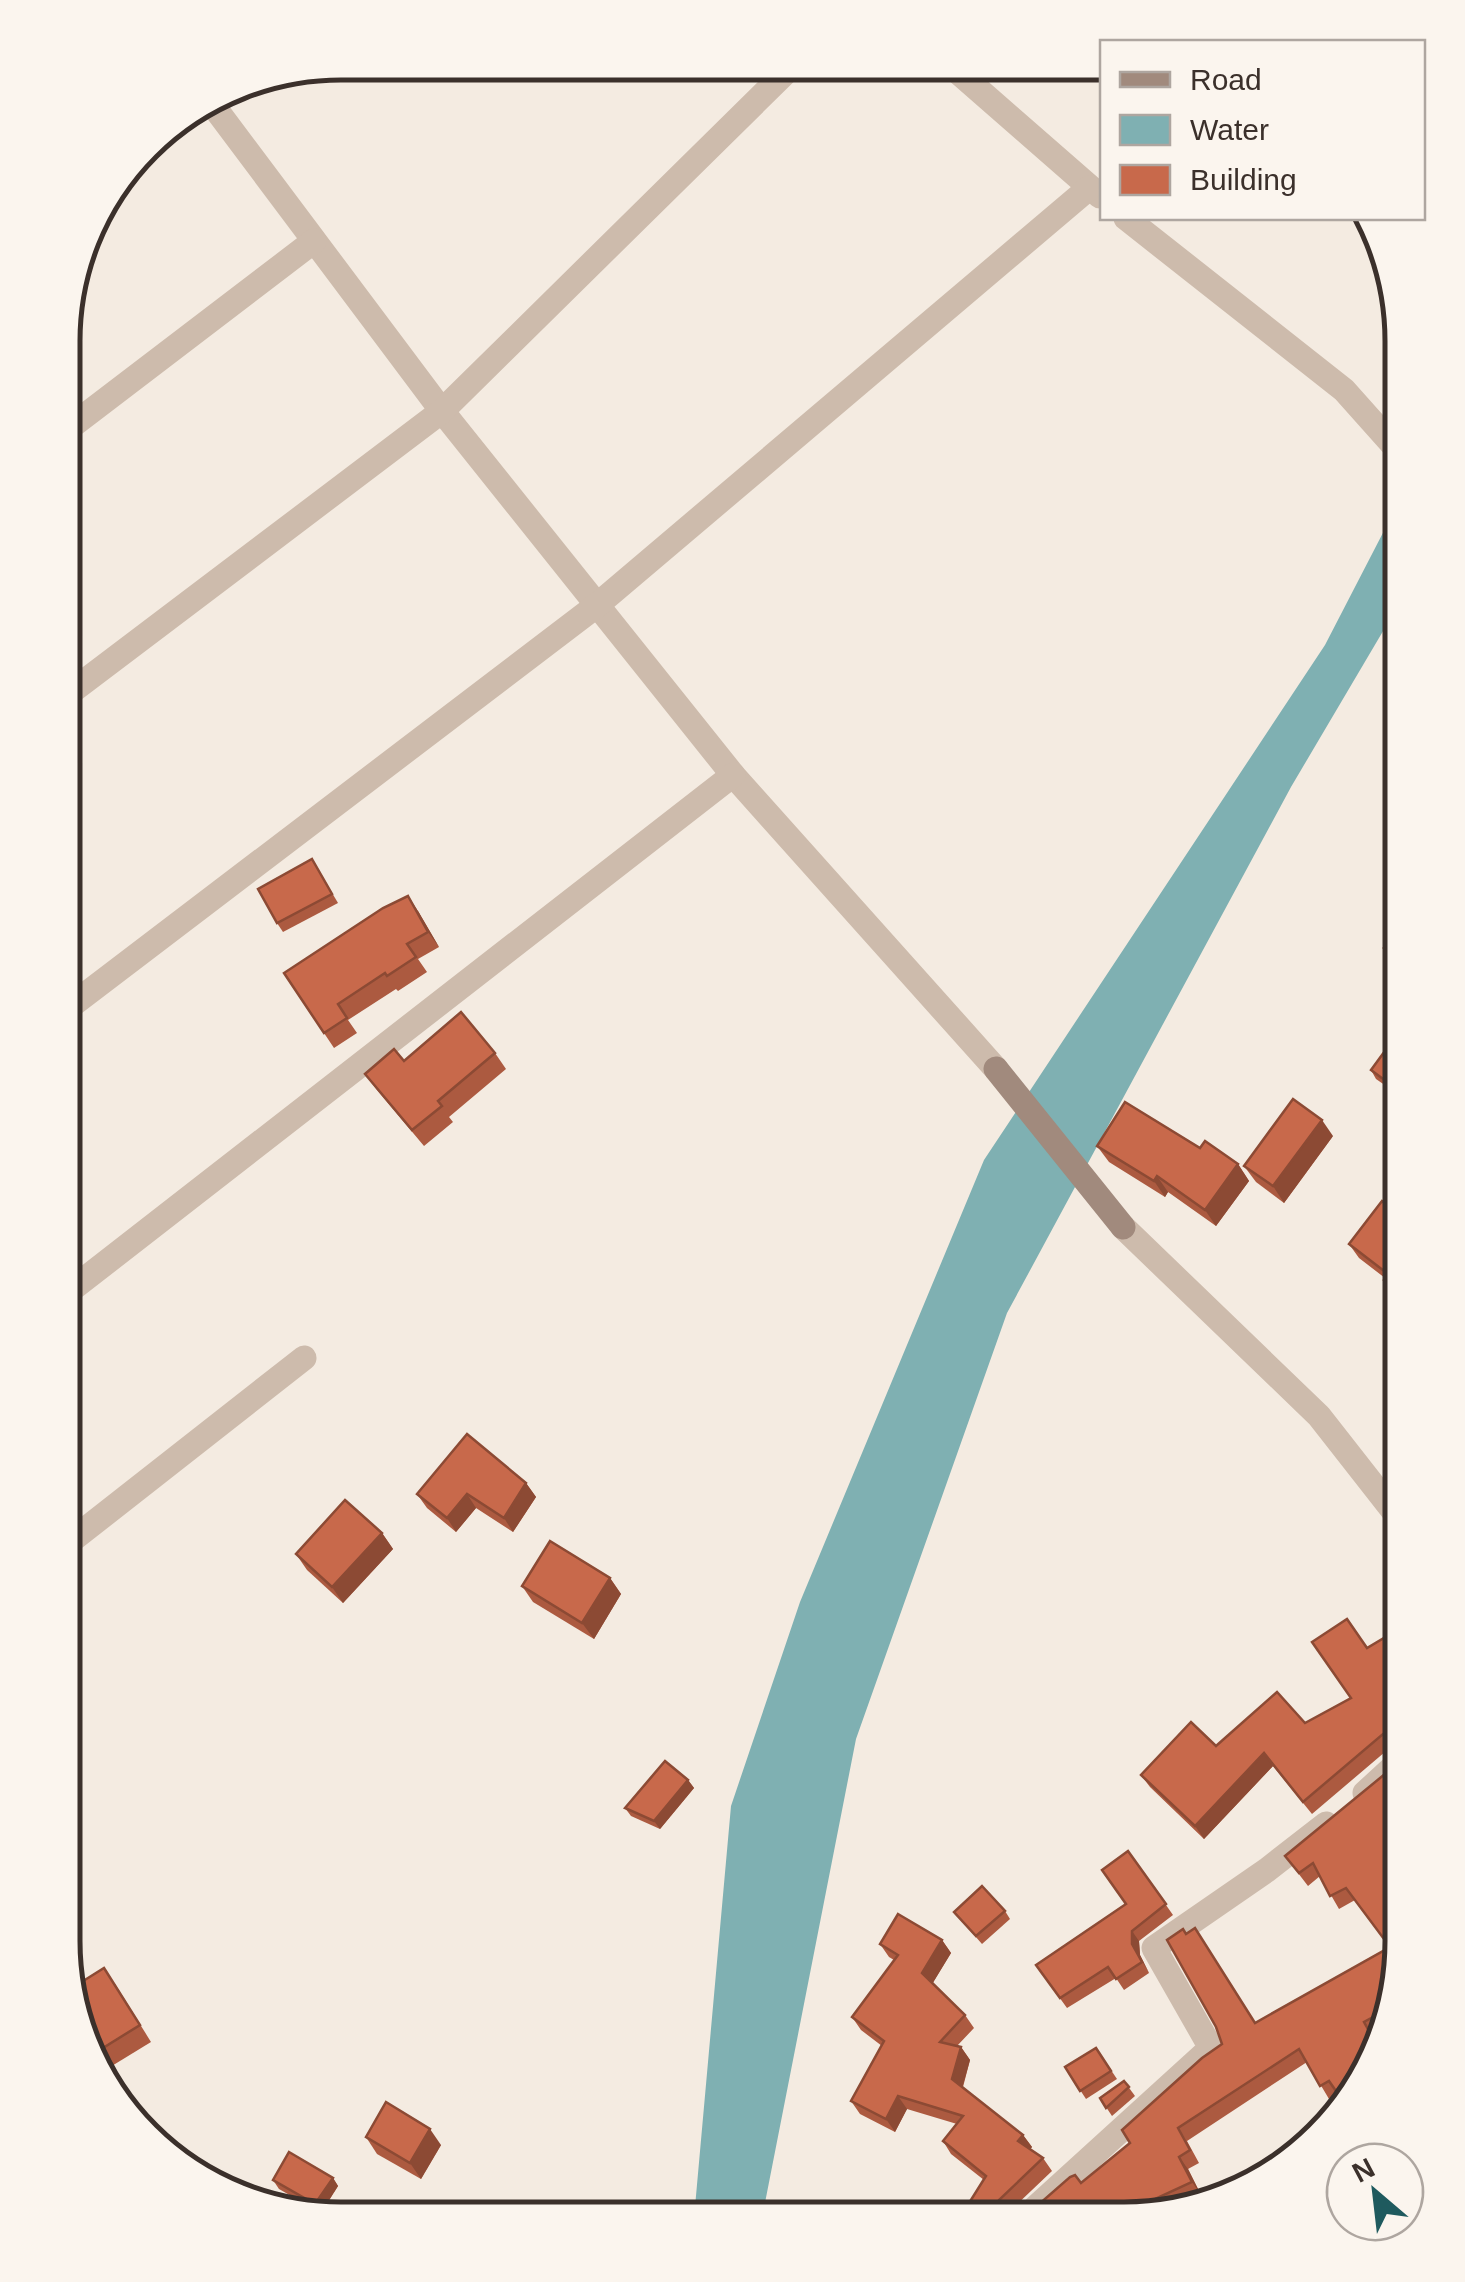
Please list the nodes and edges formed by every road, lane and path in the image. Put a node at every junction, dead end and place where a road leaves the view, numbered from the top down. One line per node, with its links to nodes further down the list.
1 (778, 80): 7 (street)
2 (967, 80): 4 (street)
3 (217, 111): 6 (street)
4 (1096, 193): 10 (street)
5 (1129, 220): 9 (street)
6 (314, 241): 7 (street); 8 (street)
7 (442, 411): 10 (street); 11 (street)
8 (80, 420)
9 (1385, 436)
10 (596, 606): 12 (street); 13 (street)
11 (80, 685)
12 (733, 775): 14 (street); 16 (street)
13 (80, 999)
14 (80, 1284)
15 (304, 1358): 17 (street)
16 (1384, 1499)
17 (80, 1534)
18 (1384, 1775): 19 (street)
19 (1042, 2202)

